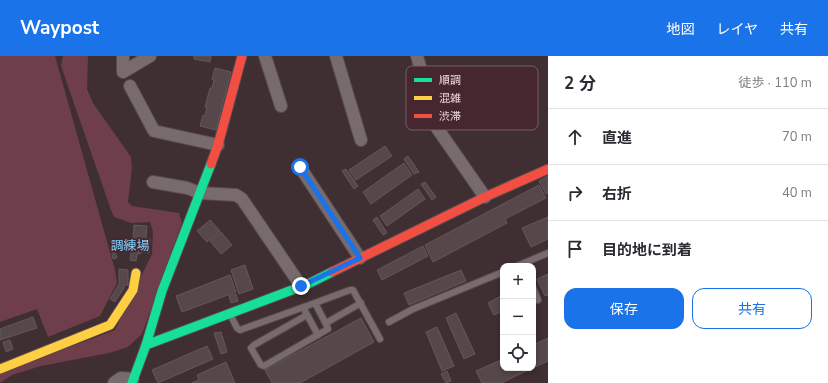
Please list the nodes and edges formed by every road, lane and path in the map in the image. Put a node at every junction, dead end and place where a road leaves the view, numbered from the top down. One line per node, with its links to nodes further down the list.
1 (123, 56): 8 (street)
2 (150, 56): 8 (street)
3 (242, 56): 13 (street)
4 (265, 56): 10 (street)
5 (336, 56): 12 (street)
6 (417, 56): 7 (street)
7 (420, 66)
8 (123, 72): 9 (lane)
9 (130, 86): 13 (street)
10 (281, 106)
11 (438, 130): 18 (street)
12 (361, 140)
13 (218, 145): 17 (street)
14 (300, 167): 20 (street)
15 (548, 169): 18 (street)
16 (153, 182): 17 (street)
17 (200, 193): 24 (street); 38 (street)
18 (485, 197): 20 (street)
19 (548, 253): 21 (lane)
20 (360, 258): 24 (street)
21 (526, 263)
22 (136, 273): 39 (street)
23 (500, 273): 34 (lane)
24 (301, 286): 30 (street)
25 (536, 295): 26 (lane)
26 (538, 300)
27 (314, 304): 28 (lane); 29 (lane); 32 (lane)
28 (361, 304): 35 (lane); 37 (lane)
29 (304, 308): 30 (lane); 31 (lane)
30 (230, 314): 38 (street)
31 (307, 315): 33 (lane); 36 (lane)
32 (322, 316): 33 (lane); 35 (lane)
33 (311, 322): 36 (lane)
34 (388, 322)
35 (326, 323): 36 (lane)
36 (318, 335)
37 (380, 339)
38 (146, 345): 40 (street)
39 (0, 369)
40 (132, 381): 41 (street)
41 (114, 383)

